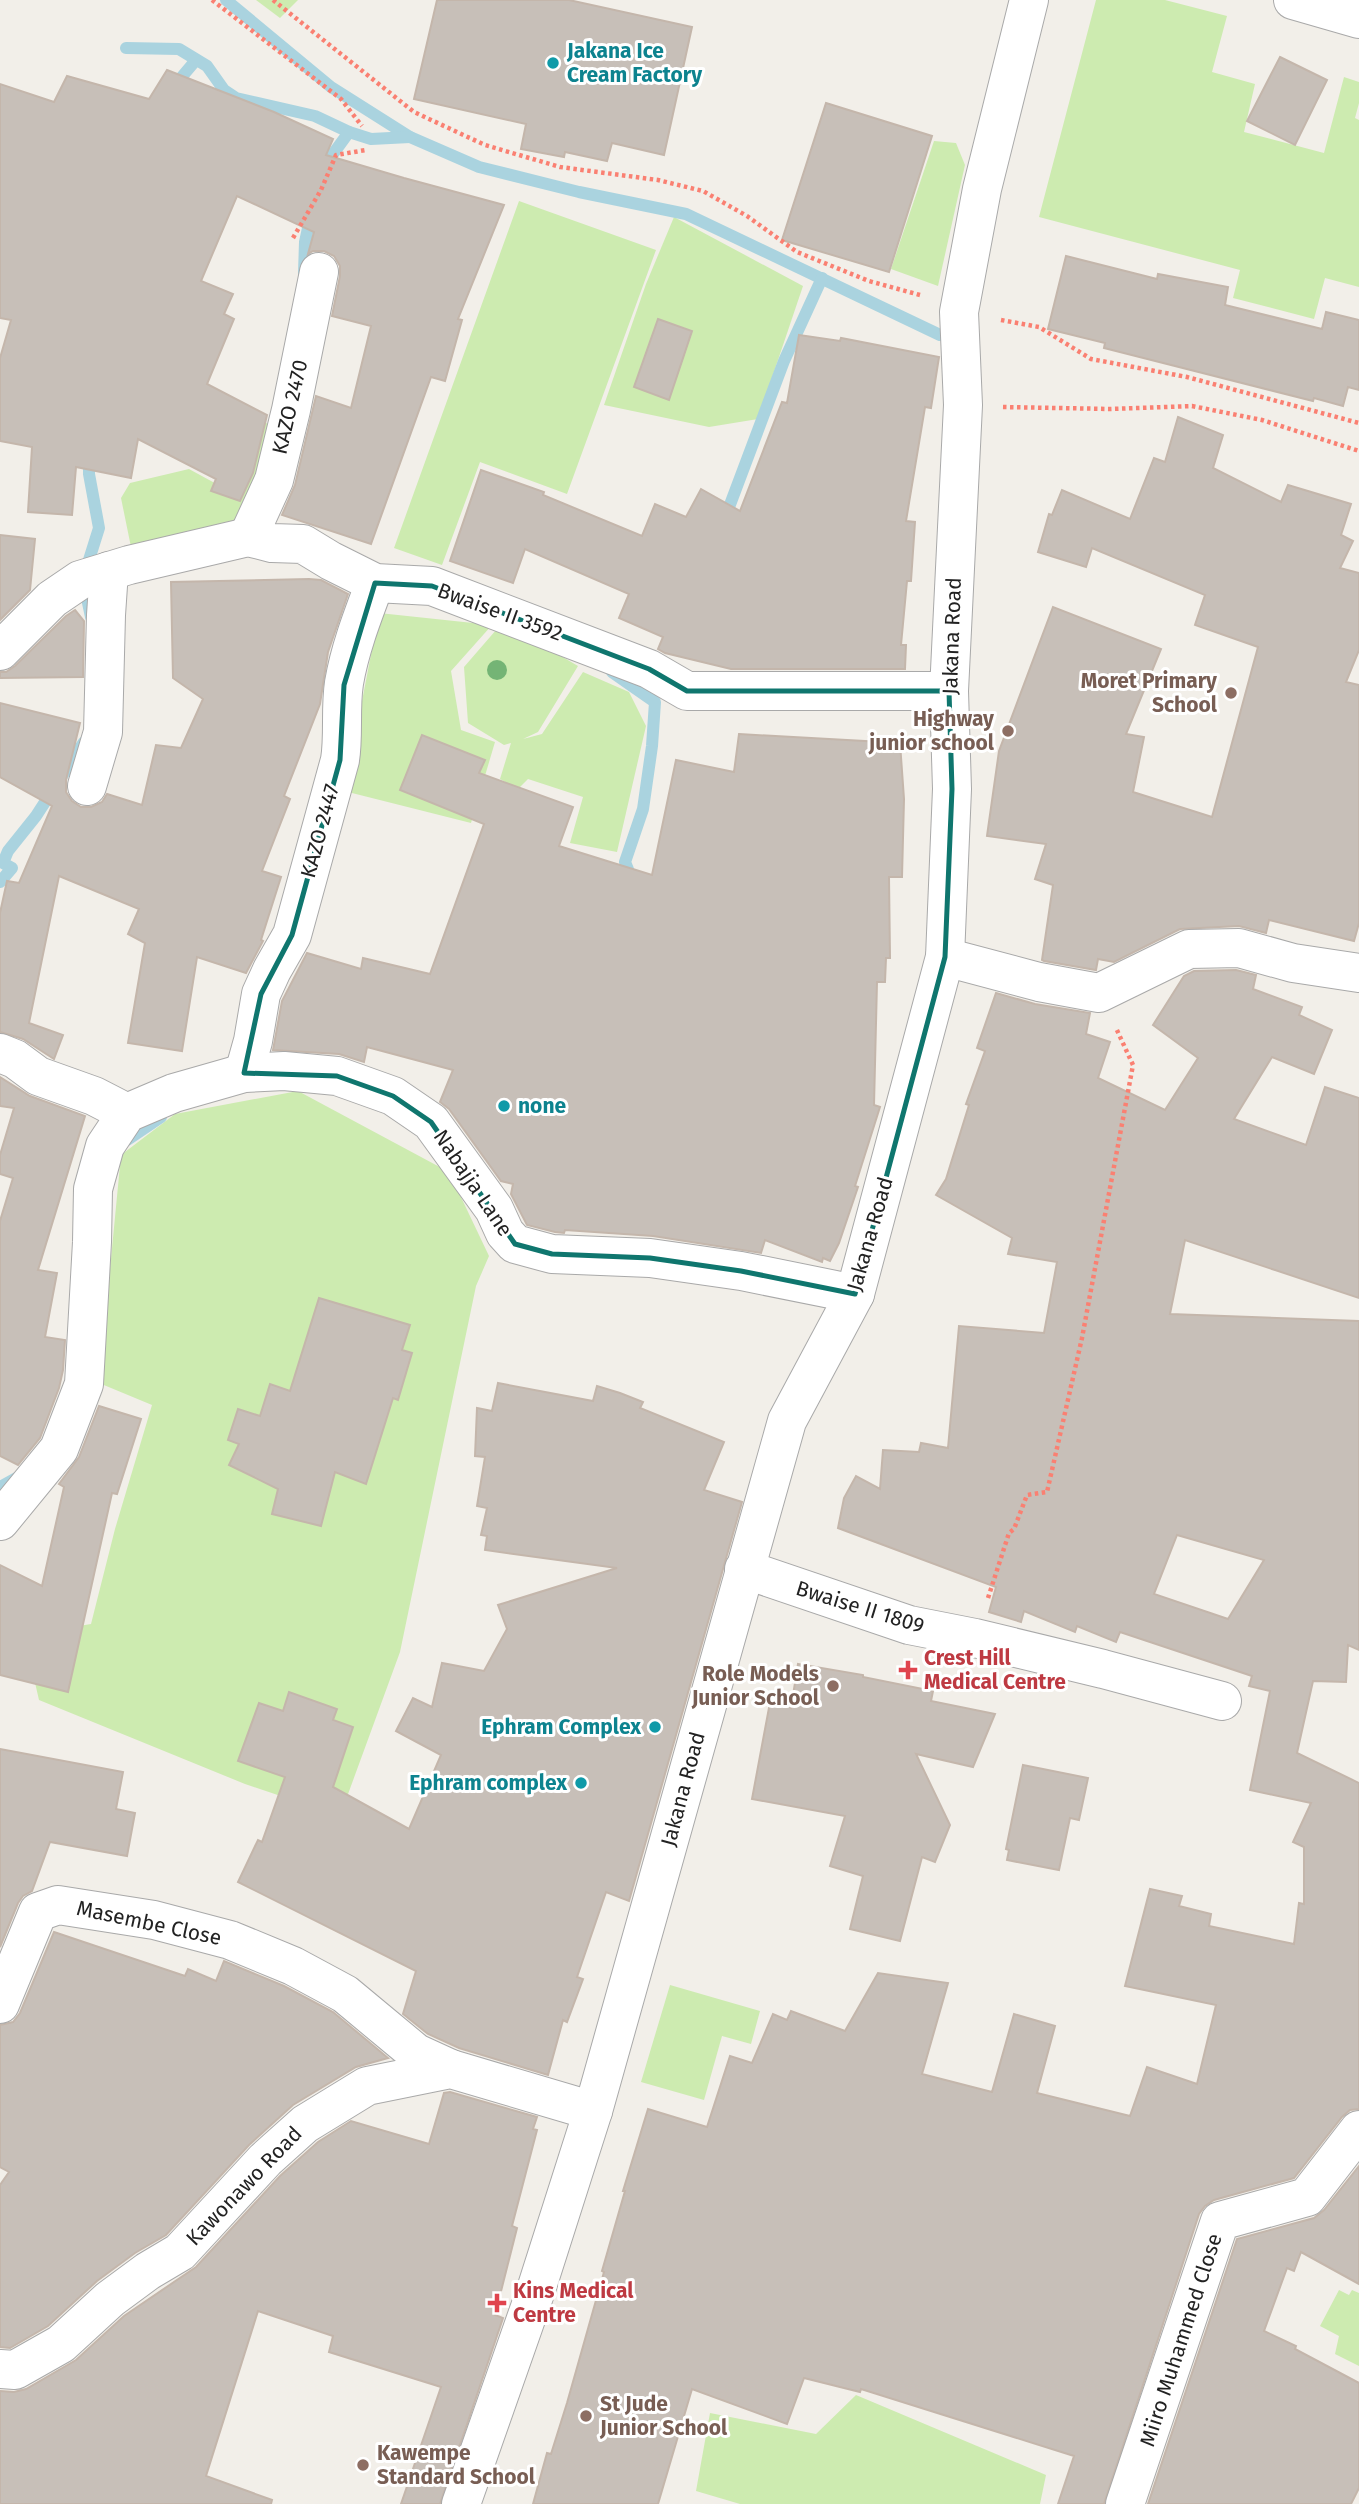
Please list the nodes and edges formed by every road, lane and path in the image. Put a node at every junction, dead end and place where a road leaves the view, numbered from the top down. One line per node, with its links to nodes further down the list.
1 (212, 0): 6 (path)
2 (274, 0): 10 (path)
3 (1029, 0): 10 (street, Jakana Road)
4 (1293, 0): 5 (street)
5 (1359, 19)
6 (362, 126)
7 (366, 150): 8 (path)
8 (292, 240)
9 (320, 272): 14 (street, KAZO 2470)
10 (959, 312): 11 (street, Jakana Road); 12 (path)
11 (963, 405): 13 (path); 18 (street, Jakana Road)
12 (1359, 423)
13 (1359, 451)
14 (248, 537): 15 (street, Bwaise II 3592); 16 (street, Bwaise II 3592)
15 (109, 571): 17 (street, Bwaise II 3592); 19 (street)
16 (375, 583): 18 (street, Bwaise II 3592); 24 (street, KAZO 2447)
17 (0, 651)
18 (949, 691): 20 (street, Jakana Road)
19 (87, 786)
20 (945, 957): 22 (street); 26 (street, Jakana Road)
21 (1359, 973): 22 (street)
22 (1099, 993): 29 (path)
23 (0, 1054): 25 (street)
24 (244, 1073): 25 (street, Nabajja Lane); 26 (street, Nabajja Lane)
25 (127, 1113): 27 (street)
26 (855, 1294): 28 (street, Jakana Road)
27 (0, 1521)
28 (744, 1569): 29 (street, Bwaise II 1809); 33 (street, Jakana Road)
29 (975, 1638): 30 (street, Bwaise II 1809)
30 (1222, 1701)
31 (0, 2004): 32 (street, Masembe Close)
32 (451, 2069): 33 (street, Kawonawo Road); 35 (street, Kawonawo Road)
33 (593, 2111): 36 (street, Jakana Road)
34 (1359, 2130): 37 (street, Miiro Muhammed Close)
35 (0, 2369)
36 (461, 2504)
37 (1125, 2504)

